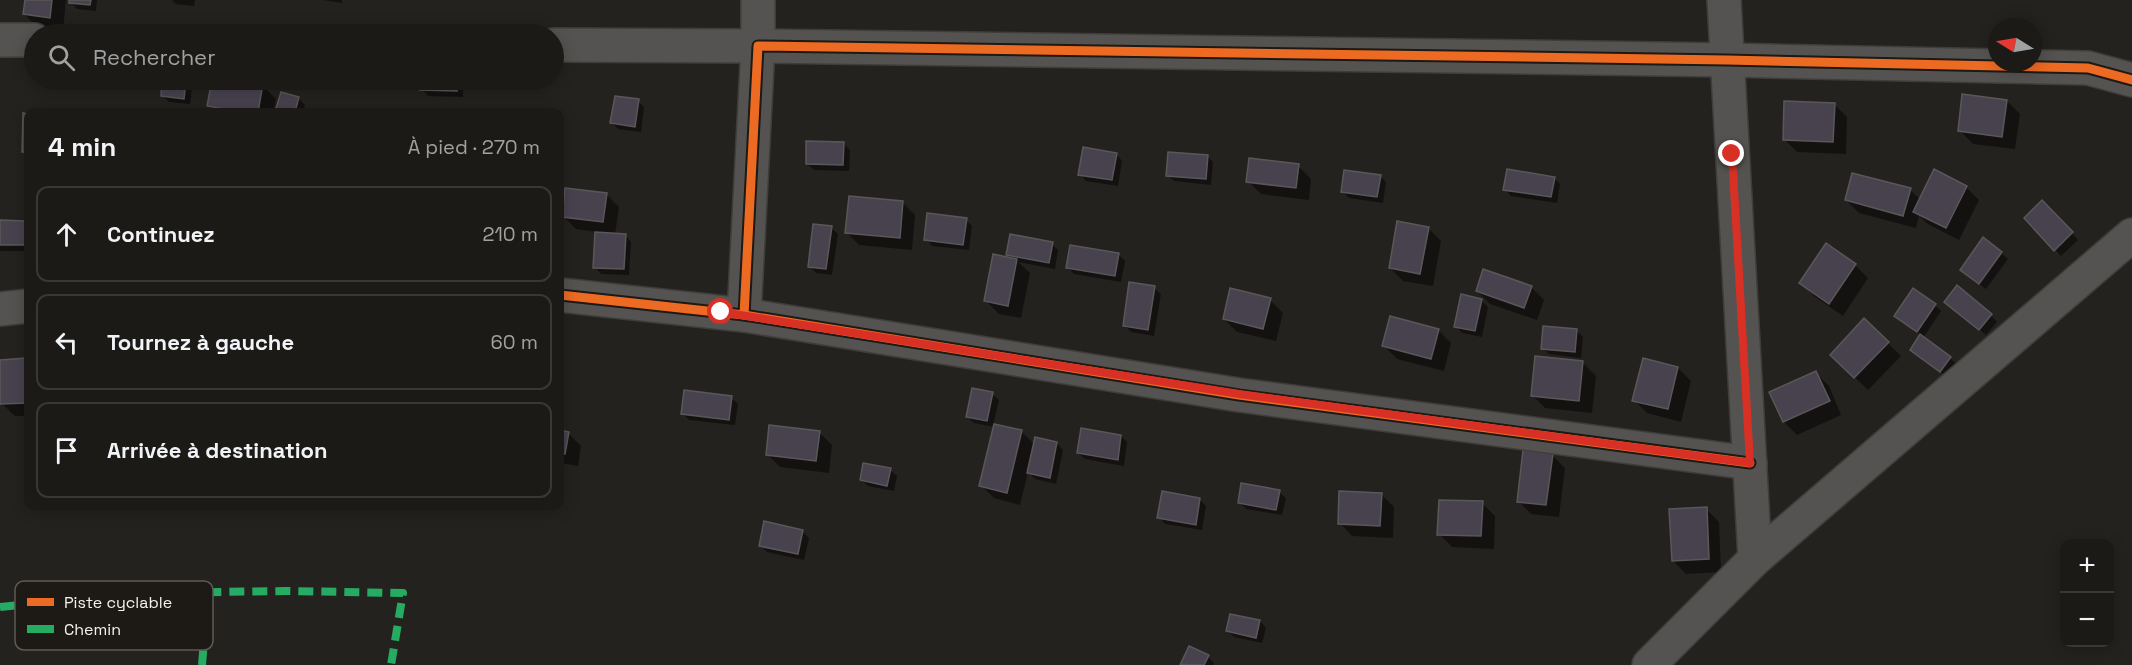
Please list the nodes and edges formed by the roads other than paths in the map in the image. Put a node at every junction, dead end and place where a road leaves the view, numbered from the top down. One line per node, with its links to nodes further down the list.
1 (758, 0): 6 (street)
2 (1724, 0): 7 (street)
3 (0, 40): 4 (street)
4 (24, 40)
5 (564, 45): 6 (street)
6 (758, 46): 7 (street); 13 (street)
7 (1727, 60): 8 (street); 14 (street)
8 (2132, 80)
9 (2132, 235): 15 (street)
10 (564, 295): 13 (street)
11 (24, 306): 12 (street)
12 (0, 309)
13 (744, 315): 14 (street)
14 (1750, 463): 15 (street)
15 (1755, 560): 16 (street)
16 (1649, 665)

